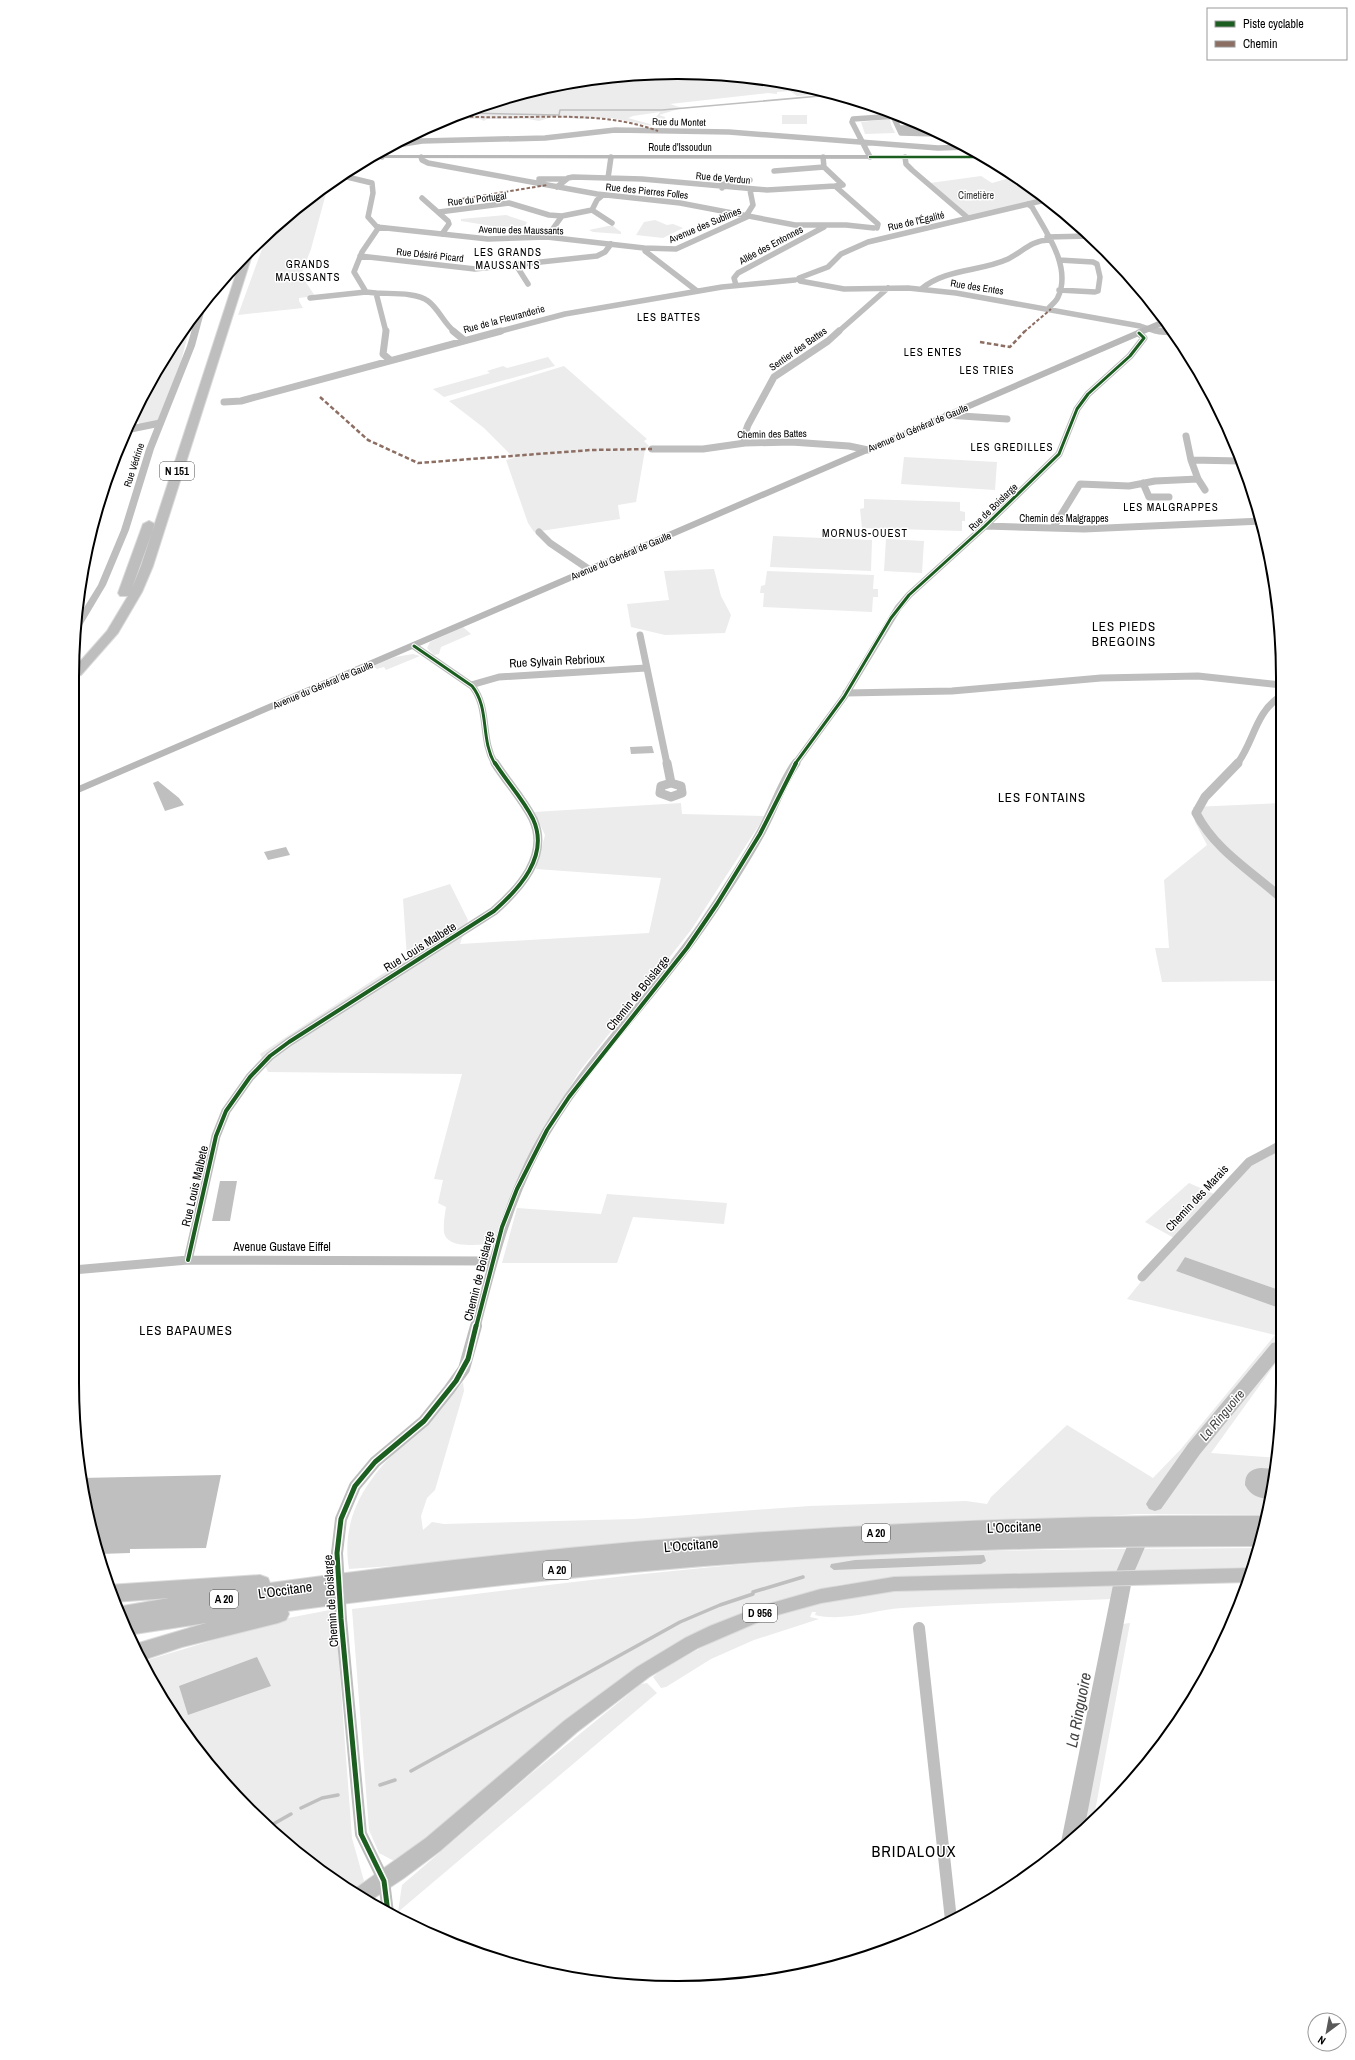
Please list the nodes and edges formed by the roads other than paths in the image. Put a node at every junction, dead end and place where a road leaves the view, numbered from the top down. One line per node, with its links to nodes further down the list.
1 (885, 117): 8 (street)
2 (897, 121): 4 (street)
3 (905, 124): 4 (street)
4 (898, 126): 5 (street); 6 (street)
5 (911, 127)
6 (927, 134)
7 (411, 142): 8 (street, Rue du Montet)
8 (863, 142): 9 (street, Rue du Montet); 16 (street)
9 (955, 147)
10 (387, 154): 11 (main road, Route d'Issoudun)
11 (421, 157): 12 (main road, Route d'Issoudun); 21 (street, Rue des Pierres Folles)
12 (611, 157): 13 (main road, Route d'Issoudun); 20 (street)
13 (823, 157): 16 (main road, Route d'Issoudun); 17 (street)
14 (905, 157): 15 (main road, Route d'Issoudun); 16 (main road, Route d'Issoudun); 36 (street)
15 (973, 157)
16 (870, 158)
17 (824, 167): 18 (street); 24 (street)
18 (774, 171)
19 (348, 178): 39 (street)
20 (608, 178): 22 (street, Rue de Verdun); 26 (street, Rue de Verdun)
21 (516, 179): 22 (street, Rue de Verdun); 25 (street, Rue des Pierres Folles)
22 (566, 179): 25 (street)
23 (750, 180): 26 (street)
24 (835, 186): 27 (street, Rue de Verdun); 40 (street)
25 (557, 187): 28 (street, Rue des Pierres Folles)
26 (722, 188): 27 (street, Rue de Verdun)
27 (750, 190): 35 (street)
28 (603, 196): 32 (street); 35 (street, Rue des Pierres Folles)
29 (422, 198): 33 (street)
30 (1040, 201): 31 (street, Rue de l'Égalité)
31 (1028, 204): 36 (street, Rue de l'Égalité); 45 (street)
32 (592, 210): 34 (street); 37 (street)
33 (439, 212): 34 (street, Rue du Portugal); 41 (street)
34 (562, 216): 44 (street)
35 (748, 216): 38 (street, Rue des Pierres Folles); 47 (street, Avenue des Sublines)
36 (968, 218): 42 (street, Rue de l'Égalité)
37 (612, 223)
38 (824, 225): 40 (street, Rue des Pierres Folles); 57 (street, Allée des Entonnes)
39 (378, 227): 41 (street, Avenue des Maussants); 48 (street)
40 (876, 229): 42 (street, Rue des Pierres Folles)
41 (442, 234): 44 (street, Avenue des Maussants)
42 (893, 235): 54 (street, Rue de l'Égalité)
43 (1081, 236): 45 (street)
44 (547, 237): 46 (street, Avenue des Maussants)
45 (1048, 238): 49 (street); 59 (street)
46 (611, 244): 47 (street, Avenue des Maussants); 52 (street, Rue Désiré Picard)
47 (644, 248): 61 (street)
48 (360, 256): 52 (street, Rue Désiré Picard); 62 (street)
49 (1059, 260): 51 (street); 60 (street)
50 (1102, 260): 51 (street)
51 (1093, 262): 60 (street)
52 (516, 265): 56 (street)
53 (244, 266): 98 (highway, N 151)
54 (798, 279): 57 (street, Rue de la Fleuranderie); 58 (street, Rue des Entes)
55 (231, 280): 96 (highway, N 151)
56 (528, 284)
57 (736, 285): 61 (street, Rue de la Fleuranderie)
58 (888, 288): 59 (street, Rue des Entes); 79 (street, Sentier des Battes)
59 (921, 289): 65 (street, Rue des Entes)
60 (1059, 290): 65 (street)
61 (697, 291): 71 (street, Rue de la Fleuranderie)
62 (366, 292): 63 (street); 64 (street)
63 (376, 293): 71 (street); 72 (street)
64 (310, 298)
65 (1048, 309): 68 (street, Rue des Entes)
66 (198, 320): 76 (street, Rue Védrine)
67 (1160, 324): 68 (main road, Avenue du Général de Gaulle)
68 (1148, 329): 69 (street, Rue des Entes); 70 (main road, Avenue du Général de Gaulle)
69 (1165, 331)
70 (1139, 333): 74 (main road, Avenue du Général de Gaulle); 89 (street, Rue de Boislarge)
71 (464, 340): 72 (street, Rue de la Fleuranderie)
72 (390, 360): 73 (street, Rue de la Fleuranderie)
73 (224, 402)
74 (947, 415): 75 (street); 81 (main road, Avenue du Général de Gaulle)
75 (1007, 419)
76 (160, 423): 77 (street); 93 (street, Rue Védrine)
77 (134, 428)
78 (1186, 436): 82 (street)
79 (745, 443): 80 (street, Chemin des Battes); 81 (street, Chemin des Battes)
80 (652, 449)
81 (868, 450): 92 (main road, Avenue du Général de Gaulle)
82 (1191, 460): 83 (street); 84 (street)
83 (1235, 461)
84 (1198, 479): 85 (street); 86 (street)
85 (1143, 483): 87 (street); 90 (street)
86 (1205, 490)
87 (1169, 497)
88 (1256, 522): 90 (street, Chemin des Malgrappes)
89 (985, 526): 90 (street, Chemin des Malgrappes); 101 (street, Rue de Boislarge)
90 (1054, 528)
91 (539, 532): 92 (street)
92 (590, 570): 95 (main road, Avenue du Général de Gaulle)
93 (82, 619)
94 (640, 635): 97 (street)
95 (414, 646): 100 (street, Rue Louis Malbete); 104 (main road, Avenue du Général de Gaulle)
96 (80, 655)
97 (646, 668): 100 (street, Rue Sylvain Rebrioux); 103 (street)
98 (79, 670)
99 (1276, 684): 101 (street)
100 (471, 685): 107 (street, Rue Louis Malbete)
101 (846, 694): 108 (street, Chemin de Boislarge)
102 (1276, 698): 105 (street)
103 (670, 783)
104 (79, 790)
105 (1276, 894)
106 (1276, 1148): 110 (street, Chemin des Marais)
107 (188, 1260): 108 (street, Avenue Gustave Eiffel); 109 (street, Avenue Gustave Eiffel)
108 (492, 1261): 120 (street, Chemin de Boislarge, bridge)
109 (79, 1269)
110 (1142, 1277)
111 (1259, 1524): 114 (highway, L'Occitane / A 20)
112 (1256, 1538): 115 (highway, L'Occitane / A 20)
113 (1244, 1575): 120 (main road, D 956)
114 (329, 1584): 116 (highway); 117 (highway, L'Occitane / A 20)
115 (374, 1592): 118 (highway, L'Occitane / A 20); 119 (highway)
116 (118, 1593)
117 (126, 1614)
118 (131, 1626)
119 (143, 1651)
120 (384, 1882): 121 (main road, D 956); 122 (street, Chemin de Boislarge)
121 (366, 1893)
122 (387, 1906)

